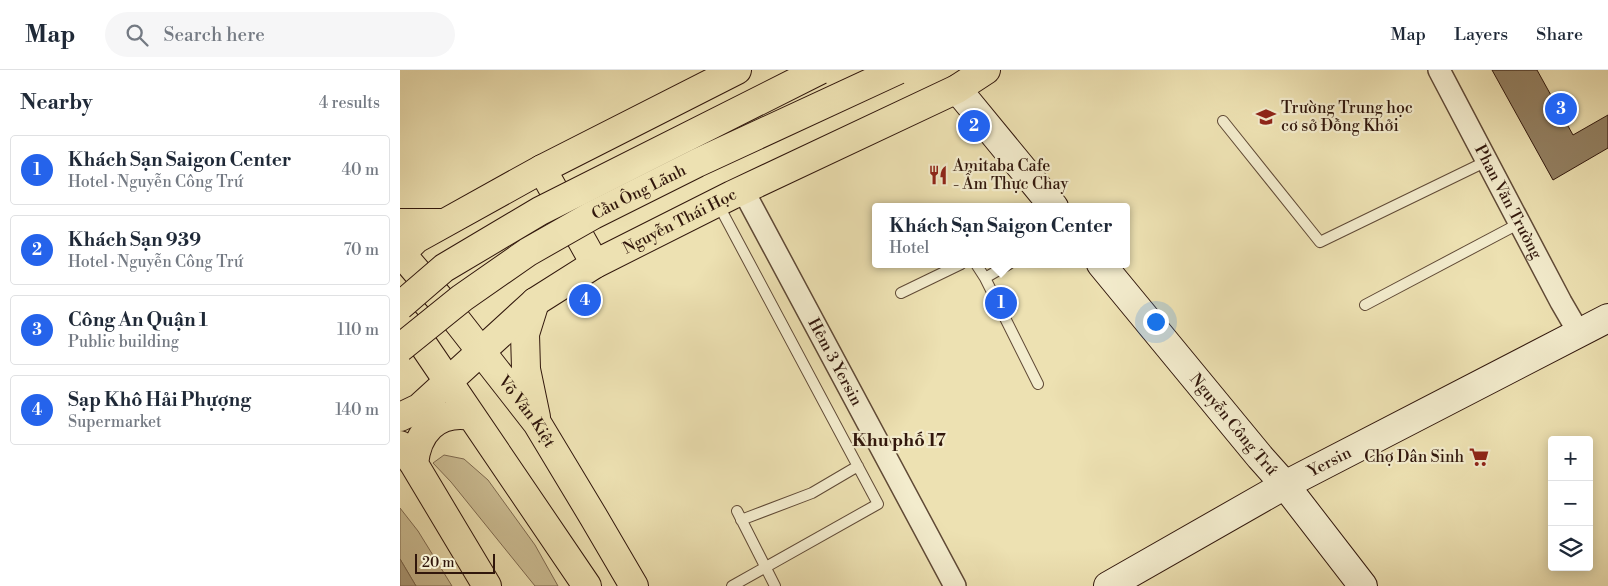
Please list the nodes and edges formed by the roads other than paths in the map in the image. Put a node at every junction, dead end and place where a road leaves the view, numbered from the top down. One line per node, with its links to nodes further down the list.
1 (737, 70): 9 (main road)
2 (820, 70): 26 (main road, Cầu Ông Lãnh, bridge)
3 (898, 70): 30 (main road, Cầu Ông Lãnh, bridge)
4 (986, 70): 6 (main road, Nguyễn Thái Học)
5 (1439, 70): 8 (street, Phan Văn Trường)
6 (957, 89): 10 (main road, Nguyễn Thái Học); 12 (street)
7 (1223, 121): 8 (lane)
8 (1487, 161): 15 (street, Phan Văn Trường)
9 (542, 169): 14 (main road); 17 (main road)
10 (743, 190): 11 (main road, Nguyễn Thái Học); 46 (street, Hẻm 3 Yersin)
11 (718, 203): 17 (main road, Nguyễn Thái Học); 38 (lane)
12 (1051, 203)
13 (400, 223): 14 (main road)
14 (444, 223): 16 (main road)
15 (1520, 223): 25 (lane); 29 (street, Phan Văn Trường)
16 (401, 253): 31 (main road, Võ Văn Kiệt)
17 (595, 264): 24 (main road, Nguyễn Thái Học)
18 (953, 268): 23 (lane)
19 (979, 268): 22 (lane)
20 (1002, 268): 22 (lane)
21 (1104, 268): 39 (street, Nguyễn Công Trứ)
22 (985, 278): 33 (lane)
23 (901, 293)
24 (536, 302): 31 (main road, Nguyễn Thái Học); 36 (main road)
25 (1365, 305)
26 (400, 306)
27 (400, 316): 32 (main road)
28 (1608, 318): 29 (street, Yersin)
29 (1579, 333): 39 (street, Yersin)
30 (400, 348)
31 (482, 351): 32 (main road, Nguyễn Thái Học); 36 (main road, Võ Văn Kiệt)
32 (448, 382): 34 (main road); 35 (main road, Nguyễn Thái Học)
33 (1038, 384)
34 (471, 416): 37 (main road); 42 (main road)
35 (400, 417)
36 (537, 423): 43 (main road, Võ Văn Kiệt)
37 (407, 455): 41 (main road)
38 (858, 466): 40 (lane); 40 (lane)
39 (1285, 486): 47 (street, Yersin); 48 (street, Nguyễn Công Trứ)
40 (765, 567): 44 (lane); 45 (lane)
41 (487, 586)
42 (587, 586)
43 (634, 586)
44 (732, 586)
45 (775, 586)
46 (955, 586)
47 (1108, 586)
48 (1362, 586)

